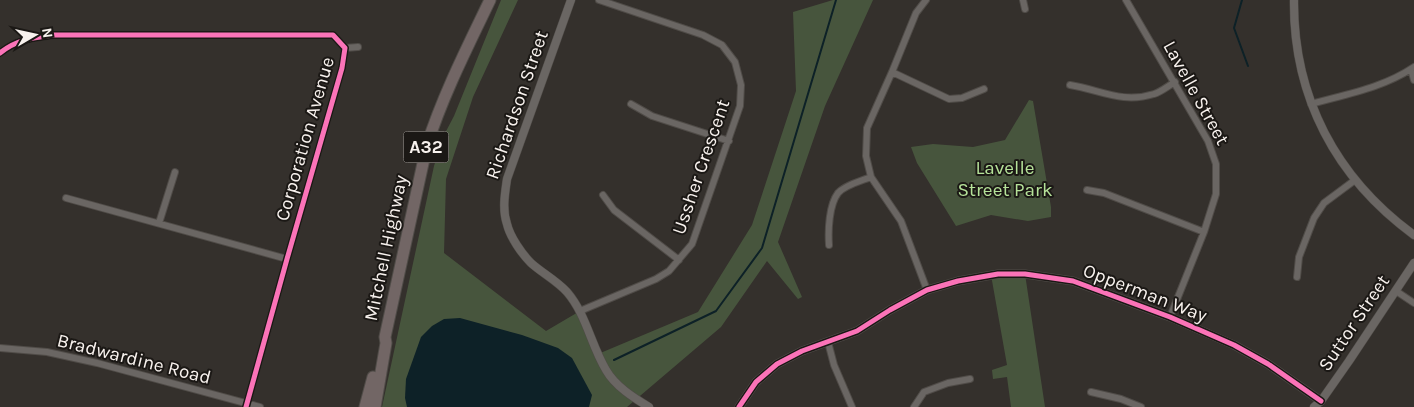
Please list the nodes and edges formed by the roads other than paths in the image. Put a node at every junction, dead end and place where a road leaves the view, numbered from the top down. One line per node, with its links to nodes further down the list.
1 (490, 0): 40 (highway, Mitchell Highway / A32)
2 (570, 0): 38 (street, Richardson Street)
3 (599, 0): 20 (street, Ussher Crescent)
4 (926, 0): 13 (street)
5 (1023, 0): 8 (street)
6 (1126, 0): 15 (street, Lavelle Street)
7 (1294, 0): 19 (street)
8 (1025, 8)
9 (358, 47): 10 (street, Corporation Avenue)
10 (345, 48): 11 (street, Corporation Avenue); 31 (street, Corporation Avenue)
11 (0, 53)
12 (1412, 68): 14 (street); 19 (street)
13 (892, 72): 17 (street); 22 (street)
14 (1414, 80)
15 (1175, 82): 16 (street); 28 (street, Lavelle Street)
16 (1070, 85)
17 (984, 89)
18 (631, 104): 20 (street)
19 (1312, 104): 23 (street)
20 (729, 141): 32 (street, Ussher Crescent)
21 (175, 172): 27 (street)
22 (871, 178): 30 (street); 35 (street)
23 (1355, 180): 29 (street); 34 (street)
24 (1087, 190): 28 (street)
25 (603, 194): 32 (street)
26 (66, 198): 27 (street)
27 (159, 223): 31 (street)
28 (1204, 232): 39 (street, Lavelle Street)
29 (1414, 235)
30 (829, 245)
31 (287, 259): 46 (street, Corporation Avenue)
32 (679, 260): 38 (street, Ussher Crescent)
33 (1414, 263): 36 (street, Suttor Street)
34 (1297, 277)
35 (926, 290): 39 (street, Opperman Way); 41 (street, Opperman Way)
36 (1396, 291): 37 (street); 45 (street, Suttor Street)
37 (1414, 303)
38 (580, 311): 50 (street, Richardson Street)
39 (1170, 318): 45 (street, Opperman Way)
40 (385, 337): 48 (highway, Mitchell Highway / A32); 49 (highway, Mitchell Highway / A32)
41 (828, 342): 51 (street, Opperman Way); 52 (street)
42 (0, 348): 46 (street, Bradwardine Road)
43 (970, 379): 53 (street)
44 (1091, 392): 54 (street)
45 (1320, 404): 55 (street, Suttor Street)
46 (247, 405): 47 (street, Bradwardine Road)
47 (260, 407)
48 (365, 407)
49 (375, 407)
50 (649, 407)
51 (738, 407)
52 (852, 407)
53 (914, 407)
54 (1141, 407)
55 (1314, 407)

